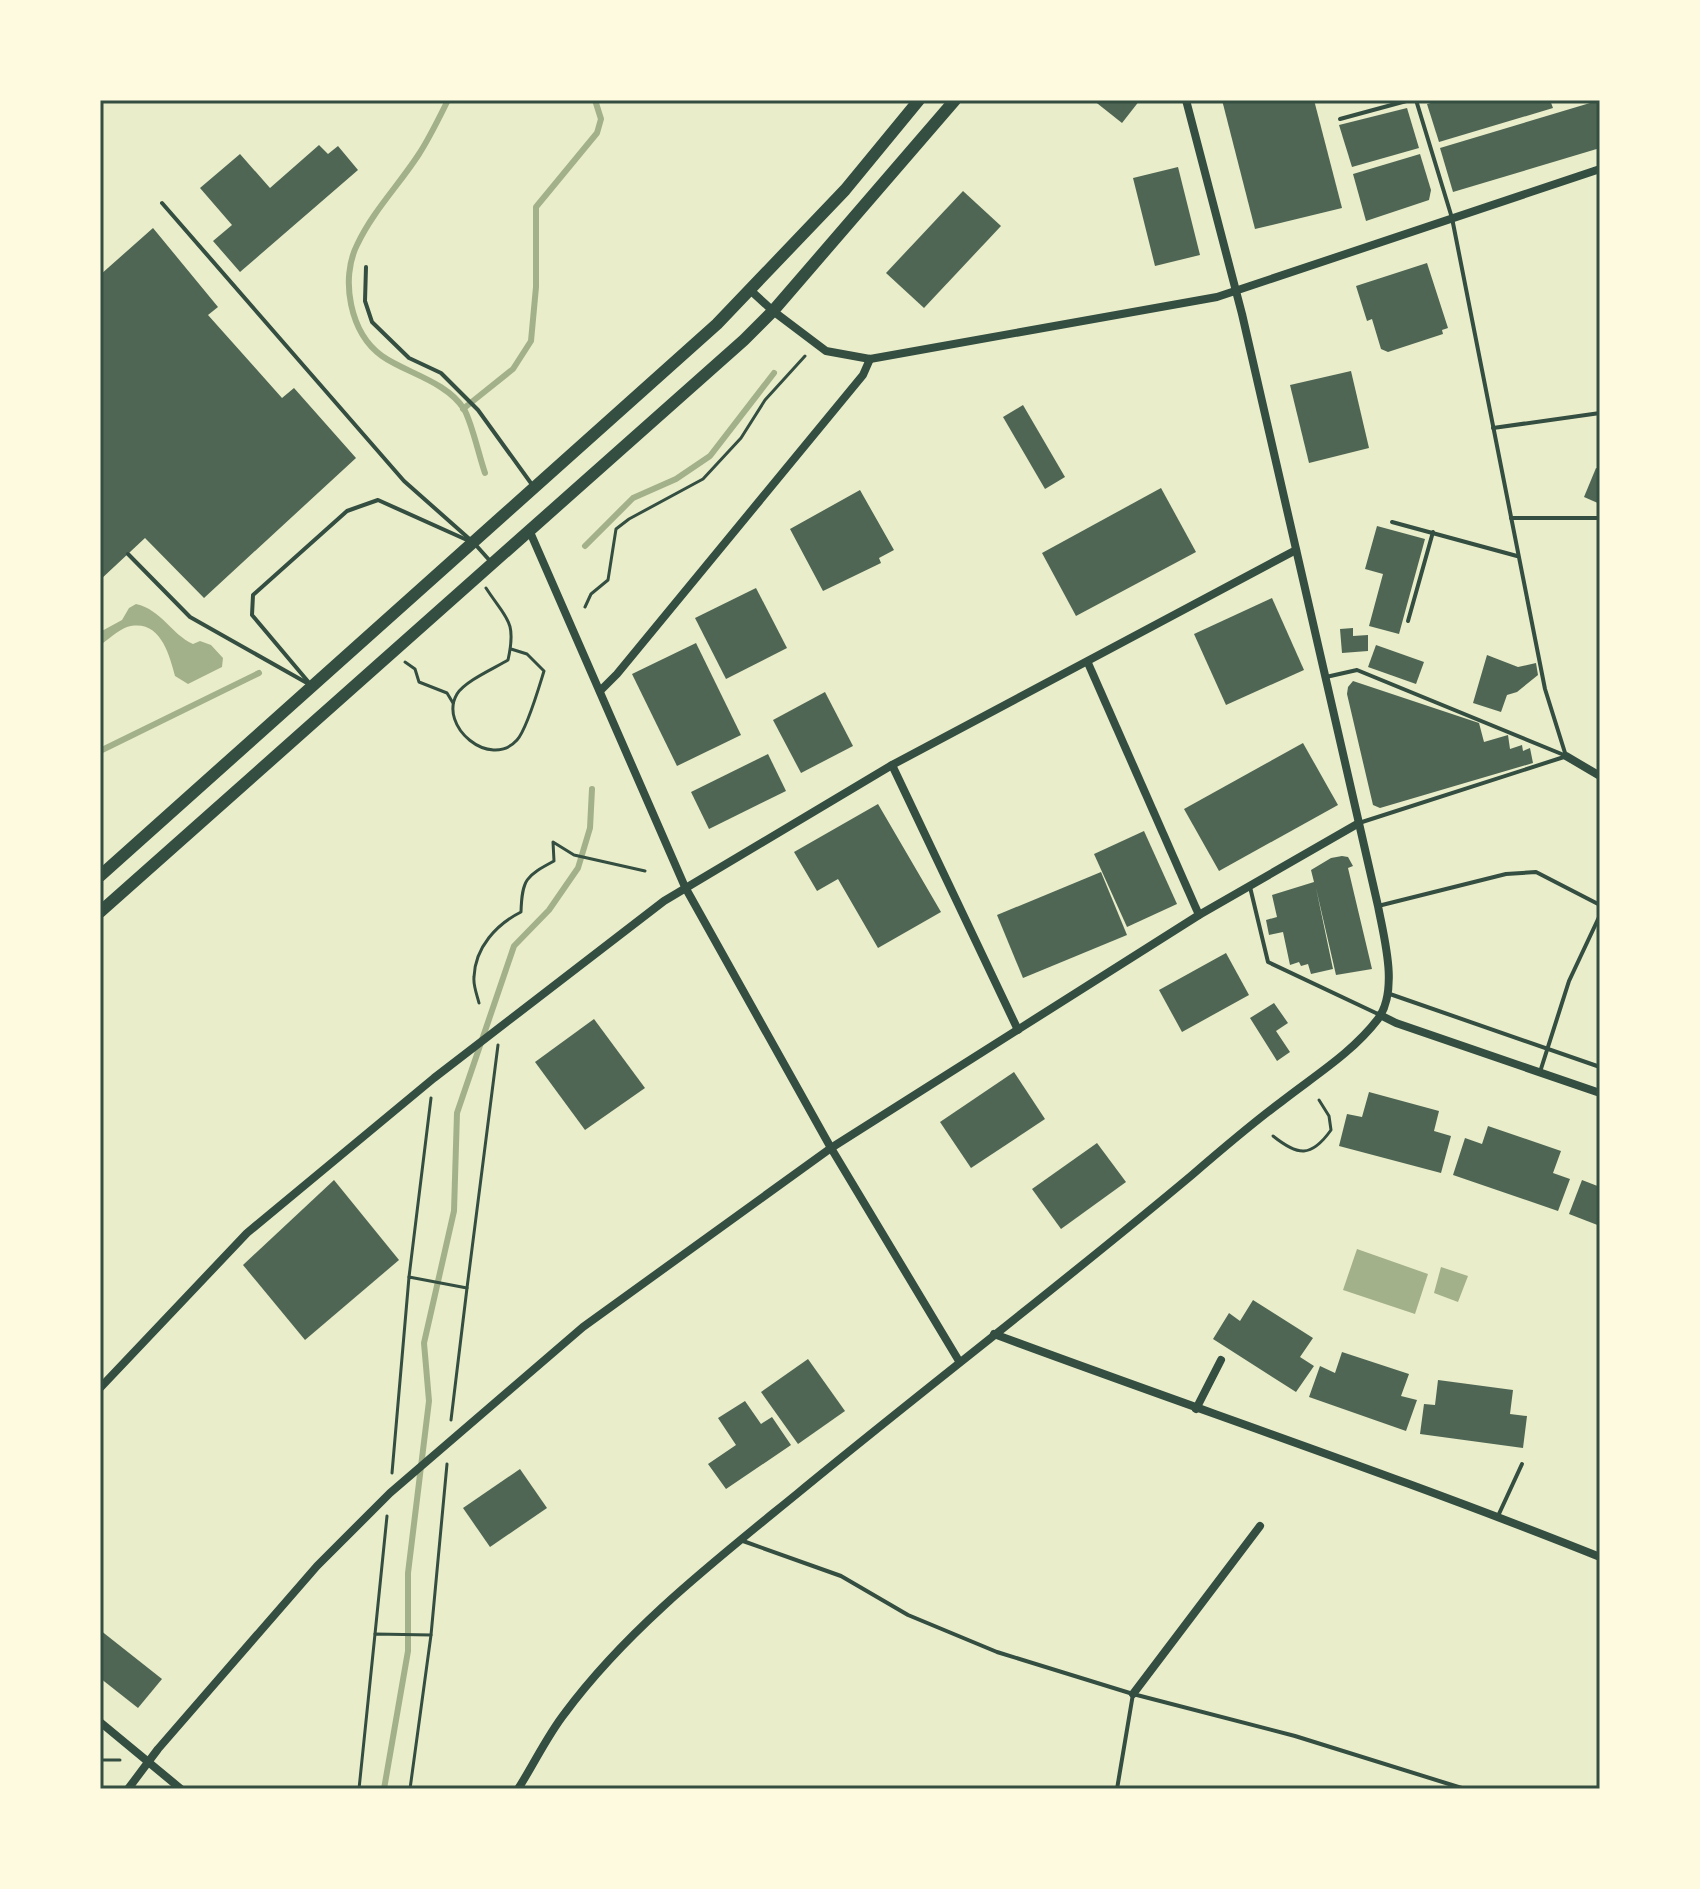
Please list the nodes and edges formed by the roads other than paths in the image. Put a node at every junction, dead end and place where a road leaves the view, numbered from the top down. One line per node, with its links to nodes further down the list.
1 (919, 100): 10 (main road)
2 (955, 100): 12 (main road)
3 (1186, 100): 11 (street)
4 (1413, 100): 5 (lane); 8 (lane)
5 (1340, 119)
6 (1600, 169): 8 (street)
7 (162, 203): 22 (lane)
8 (1452, 218): 11 (street); 15 (lane)
9 (366, 267): 16 (lane)
10 (749, 289): 12 (street); 16 (main road)
11 (1236, 291): 13 (street); 23 (street)
12 (773, 311): 13 (street); 20 (main road)
13 (870, 359): 31 (street)
14 (1600, 413): 15 (lane)
15 (1493, 428): 17 (lane)
16 (535, 488): 22 (main road)
17 (1511, 518): 18 (lane); 25 (lane)
18 (1600, 518)
19 (1392, 522): 21 (lane)
20 (530, 532): 26 (main road); 31 (street)
21 (1433, 532): 25 (lane); 27 (lane)
22 (474, 543): 26 (lane); 30 (main road); 30 (lane)
23 (1296, 550): 28 (street); 29 (street)
24 (128, 554): 30 (lane)
25 (1519, 556): 32 (lane)
26 (493, 564): 41 (main road)
27 (1408, 621)
28 (1088, 663): 33 (street); 42 (street)
29 (1325, 677): 32 (lane); 35 (street)
30 (312, 687): 36 (main road)
31 (600, 691): 38 (street)
32 (1566, 756): 34 (street); 35 (lane)
33 (892, 765): 38 (street); 46 (street)
34 (1600, 776)
35 (1359, 823): 37 (street); 40 (street)
36 (100, 876)
37 (1250, 885): 42 (street); 45 (lane)
38 (685, 887): 51 (street); 55 (street)
39 (1600, 905): 40 (lane)
40 (1378, 906): 44 (street)
41 (100, 912)
42 (1199, 915): 46 (street)
43 (1600, 915): 47 (lane)
44 (1387, 993): 45 (street); 47 (lane)
45 (1380, 1015): 49 (street); 52 (street)
46 (1018, 1030): 51 (street)
47 (1547, 1048): 48 (lane); 49 (lane)
48 (1600, 1067)
49 (1540, 1072): 50 (street)
50 (1600, 1093)
51 (831, 1148): 54 (street); 64 (street)
52 (994, 1334): 54 (street); 56 (street)
53 (1221, 1360): 56 (street)
54 (959, 1361): 60 (street)
55 (100, 1388)
56 (1196, 1409): 58 (street)
57 (1522, 1464): 58 (lane)
58 (1498, 1516): 61 (street)
59 (1260, 1526): 62 (street)
60 (741, 1540): 62 (lane); 67 (street)
61 (1600, 1557)
62 (1133, 1694): 68 (lane); 69 (lane)
63 (100, 1722): 64 (street)
64 (148, 1763): 65 (street); 66 (street)
65 (128, 1789)
66 (181, 1789)
67 (518, 1789)
68 (1117, 1789)
69 (1465, 1789)

